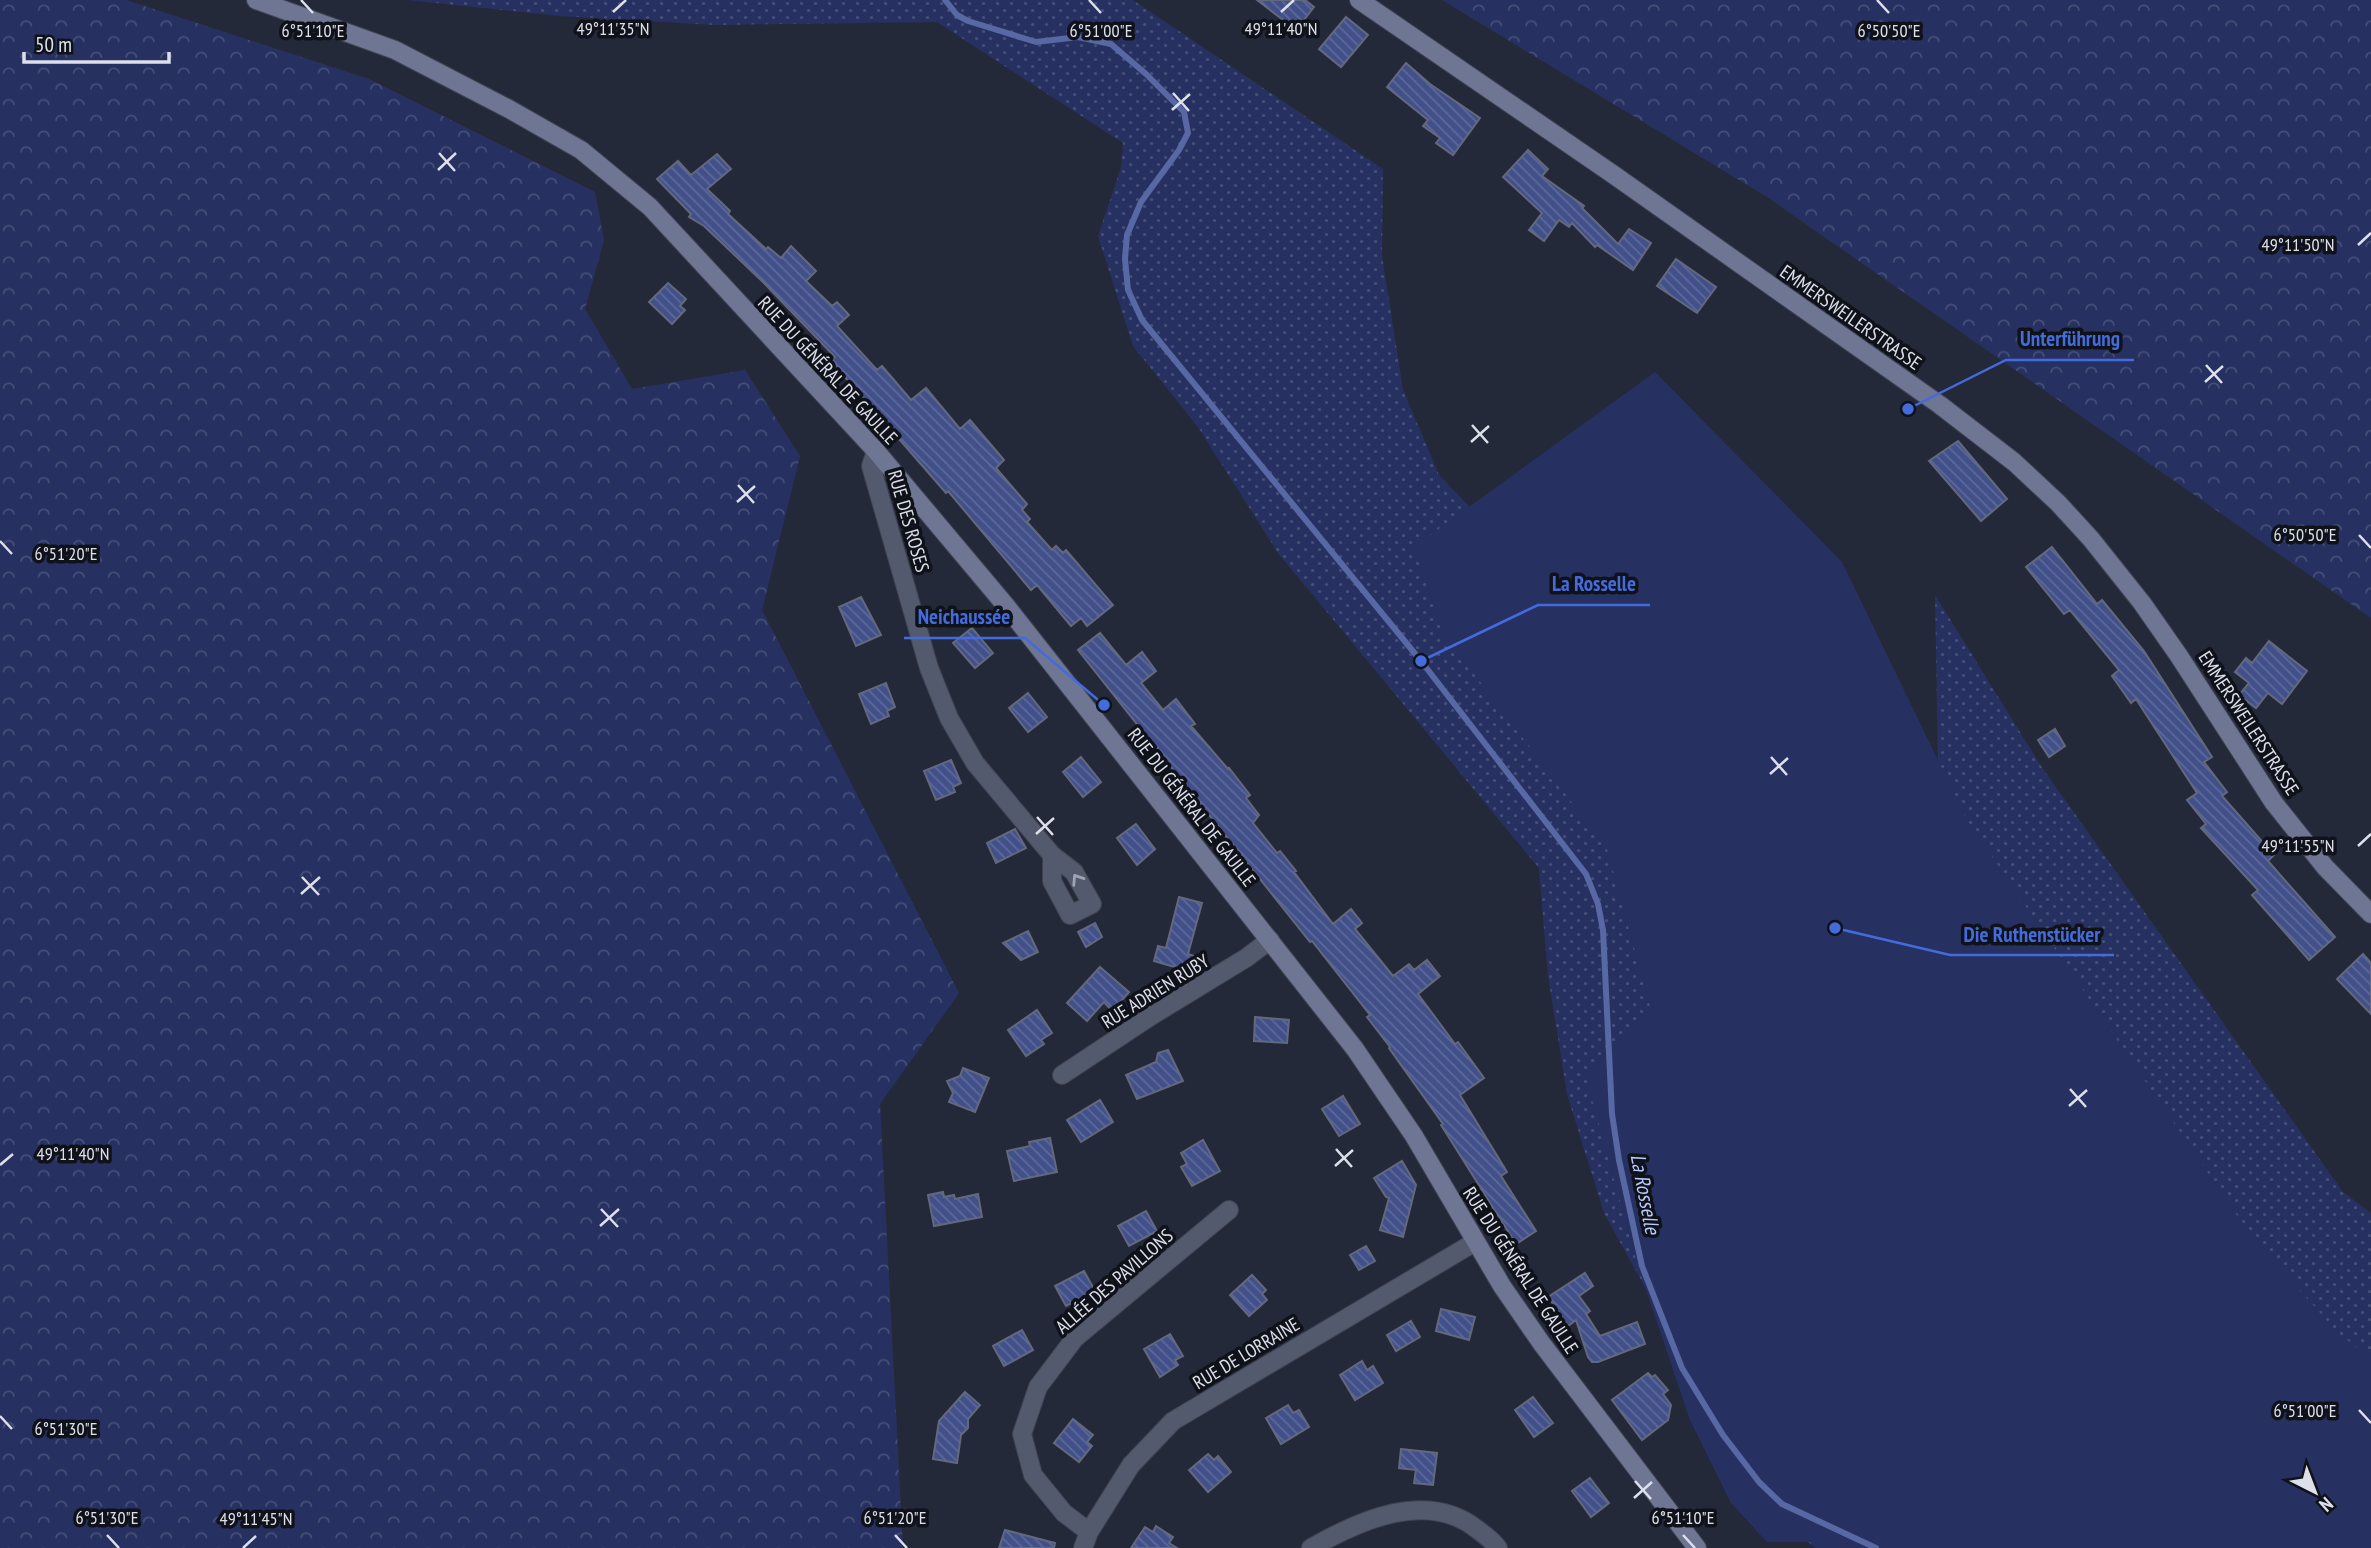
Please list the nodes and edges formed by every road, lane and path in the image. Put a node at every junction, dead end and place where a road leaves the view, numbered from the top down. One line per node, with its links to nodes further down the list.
1 (256, 0): 3 (main road, RUE DU GÉNÉRAL DE GAULLE)
2 (1359, 0): 5 (main road, EMMERSWEILERSTRASSE)
3 (876, 451): 4 (street, RUE DES ROSES); 6 (main road, RUE DU GÉNÉRAL DE GAULLE)
4 (1052, 855)
5 (2371, 914)
6 (1270, 940): 7 (street, RUE ADRIEN RUBY); 9 (main road, RUE DU GÉNÉRAL DE GAULLE)
7 (1062, 1075)
8 (1229, 1210): 10 (street, ALLÉE DES PAVILLONS)
9 (1475, 1242): 10 (street, RUE DE LORRAINE); 13 (main road, RUE DU GÉNÉRAL DE GAULLE)
10 (1086, 1540)
11 (1311, 1548): 12 (street)
12 (1498, 1548)
13 (1698, 1548)

